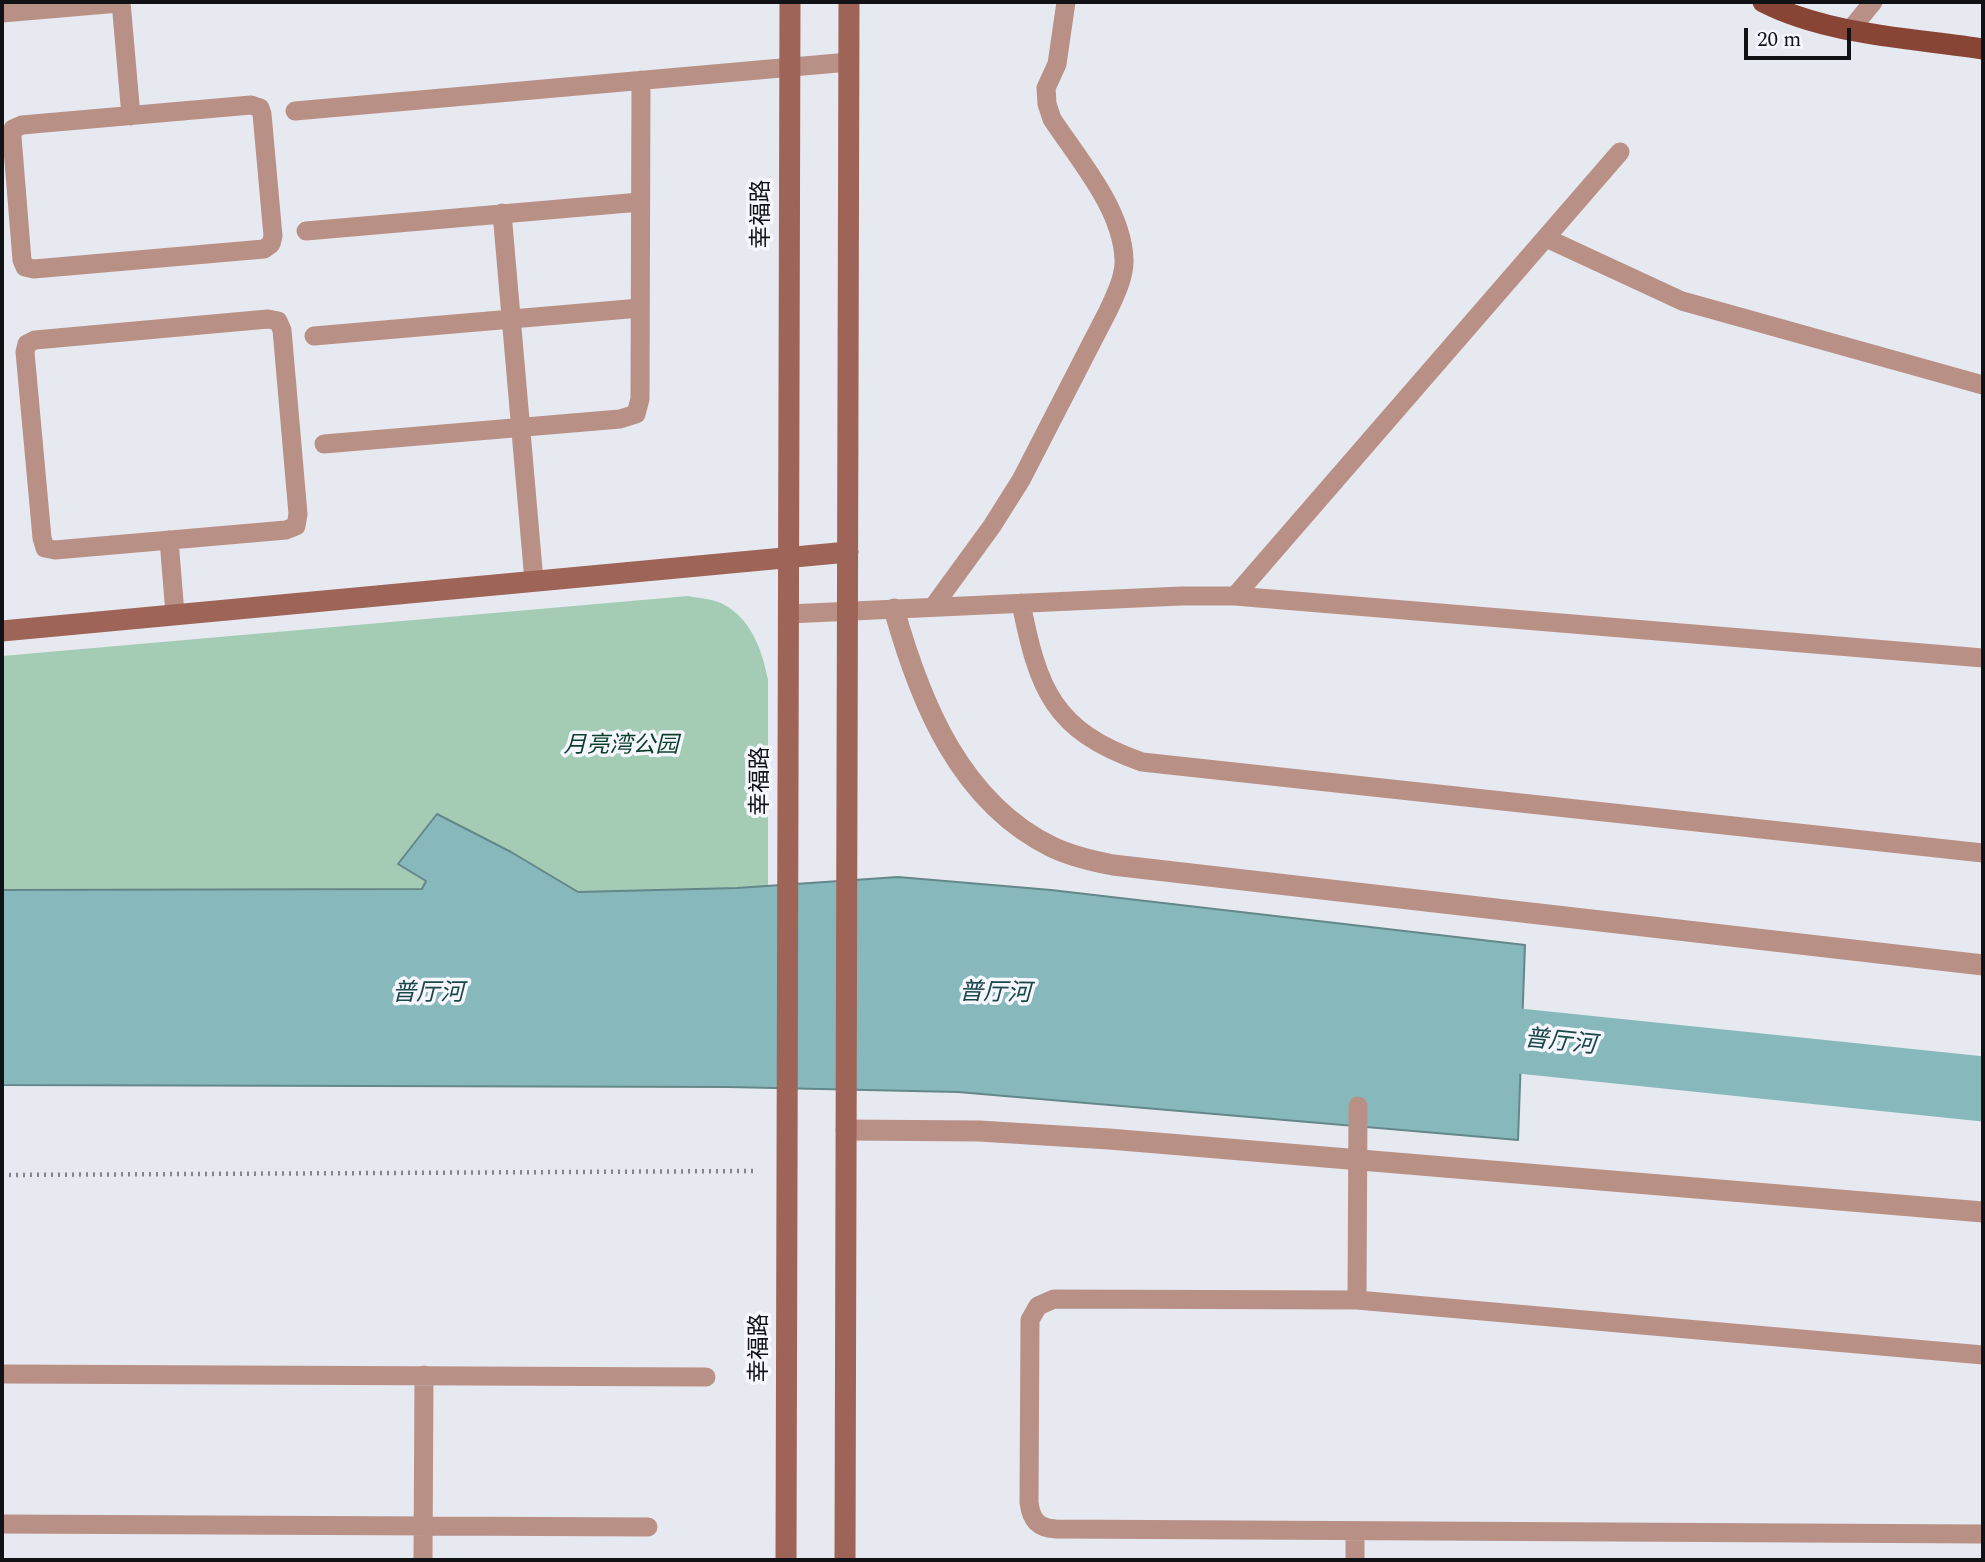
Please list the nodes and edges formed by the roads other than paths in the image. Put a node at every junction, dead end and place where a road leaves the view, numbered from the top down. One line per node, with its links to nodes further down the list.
1 (120, 2): 7 (street); 14 (lane)
2 (790, 2): 11 (main road, 幸福路)
3 (849, 2): 10 (main road)
4 (1066, 2): 32 (lane)
5 (1763, 2): 8 (main road)
6 (1873, 2): 8 (lane)
7 (2, 12)
8 (1851, 29): 9 (main road)
9 (1983, 49)
10 (849, 62): 11 (lane); 27 (main road)
11 (790, 67): 12 (lane); 28 (main road, 幸福路)
12 (641, 80): 13 (lane); 16 (lane)
13 (295, 111)
14 (131, 116): 14 (lane)
15 (1620, 152): 19 (lane)
16 (640, 202): 17 (lane); 20 (lane)
17 (502, 213): 18 (lane); 21 (lane)
18 (306, 231)
19 (1546, 238): 23 (lane); 30 (lane)
20 (640, 308): 21 (lane); 24 (lane)
21 (511, 319): 22 (lane); 24 (lane)
22 (314, 336)
23 (1983, 385)
24 (520, 428): 25 (lane); 29 (lane)
25 (324, 444)
26 (169, 540): 26 (lane); 35 (lane)
27 (848, 552): 28 (main road); 34 (main road)
28 (789, 558): 29 (main road); 36 (main road, 幸福路)
29 (534, 581): 35 (main road)
30 (1235, 596): 31 (lane); 38 (lane)
31 (1021, 603): 32 (lane); 39 (lane)
32 (933, 607): 33 (lane)
33 (894, 609): 34 (lane); 40 (street)
34 (848, 611): 36 (lane); 42 (main road)
35 (176, 614): 37 (main road)
36 (788, 614): 55 (main road, 幸福路)
37 (2, 631)
38 (1983, 658)
39 (1983, 853)
40 (1983, 965)
41 (1358, 1106): 44 (lane)
42 (846, 1130): 43 (street); 56 (main road)
43 (1983, 1212)
44 (1357, 1300): 45 (lane); 52 (lane)
45 (1983, 1355)
46 (2, 1374): 47 (lane)
47 (424, 1376): 48 (lane); 50 (lane)
48 (706, 1377)
49 (2, 1524): 50 (lane)
50 (423, 1526): 51 (lane); 54 (lane)
51 (648, 1528)
52 (1355, 1531): 53 (lane); 57 (lane)
53 (1983, 1534)
54 (423, 1560)
55 (786, 1560)
56 (845, 1560)
57 (1355, 1560)

